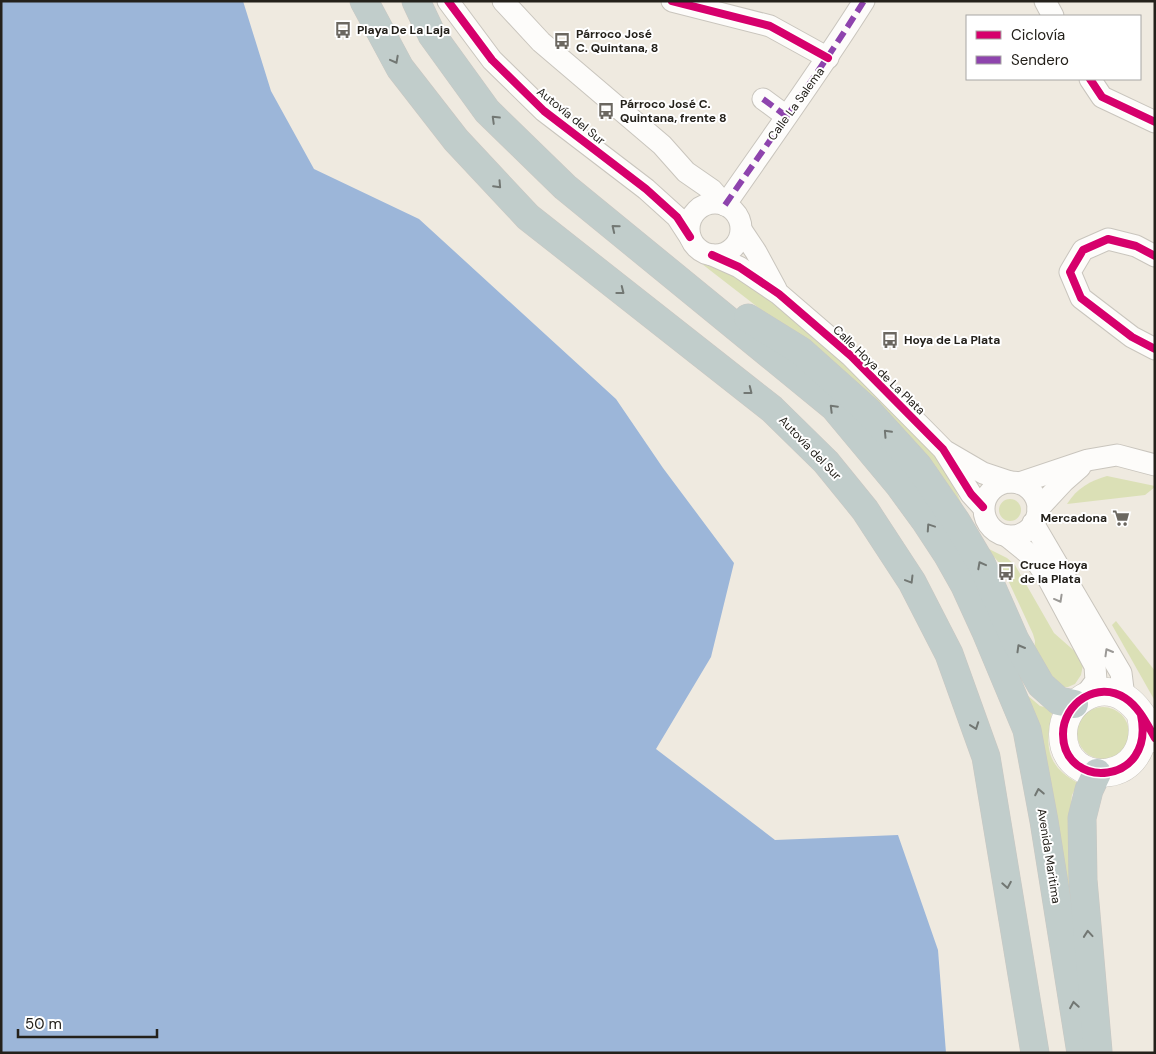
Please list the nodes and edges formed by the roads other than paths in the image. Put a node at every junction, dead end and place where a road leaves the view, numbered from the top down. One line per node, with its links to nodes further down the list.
1 (364, 1): 37 (highway, Autovía del Sur, one-way to 37)
2 (416, 1): 22 (highway, one-way to 2)
3 (448, 1): 15 (street, Autovía del Sur)
4 (503, 1): 14 (street)
5 (672, 1): 9 (street)
6 (864, 1): 9 (street, Calle La Salema)
7 (1045, 1): 8 (street)
8 (1052, 15)
9 (828, 58): 12 (street, Calle La Salema)
10 (1091, 80): 13 (street)
11 (763, 99): 12 (street)
12 (786, 116): 16 (street, Calle La Salema)
13 (1155, 122)
14 (686, 172): 16 (street); 17 (street)
15 (646, 189): 17 (street, Autovía del Sur); 19 (street, Autovía del Sur)
16 (725, 205): 17 (street); 18 (street)
17 (698, 210): 19 (street)
18 (742, 232): 20 (street); 23 (street, Calle Hoya de La Plata)
19 (690, 238): 20 (street)
20 (712, 255): 23 (street, Calle Hoya de La Plata)
21 (1155, 256): 24 (street)
22 (680, 281): 32 (highway, one-way to 22); 38 (highway, Avenida Maritima, one-way to 22)
23 (779, 294): 25 (street, Calle Hoya de La Plata)
24 (1155, 349)
25 (943, 450): 28 (street, Calle Hoya de La Plata); 29 (street, Calle Hoya de La Plata)
26 (1088, 460): 27 (street); 28 (street); 30 (street)
27 (1155, 465)
28 (1015, 482): 29 (street); 30 (street)
29 (983, 507): 31 (street)
30 (1036, 516): 31 (street); 33 (street, one-way to 30)
31 (1006, 536): 32 (street, one-way to 32)
32 (1079, 700): 33 (street); 36 (street)
33 (1133, 706): 34 (street); 36 (street)
34 (1155, 738)
35 (1155, 770): 36 (street)
36 (1110, 771): 39 (highway, one-way to 36)
37 (1035, 1053)
38 (1081, 1053)
39 (1098, 1053)

